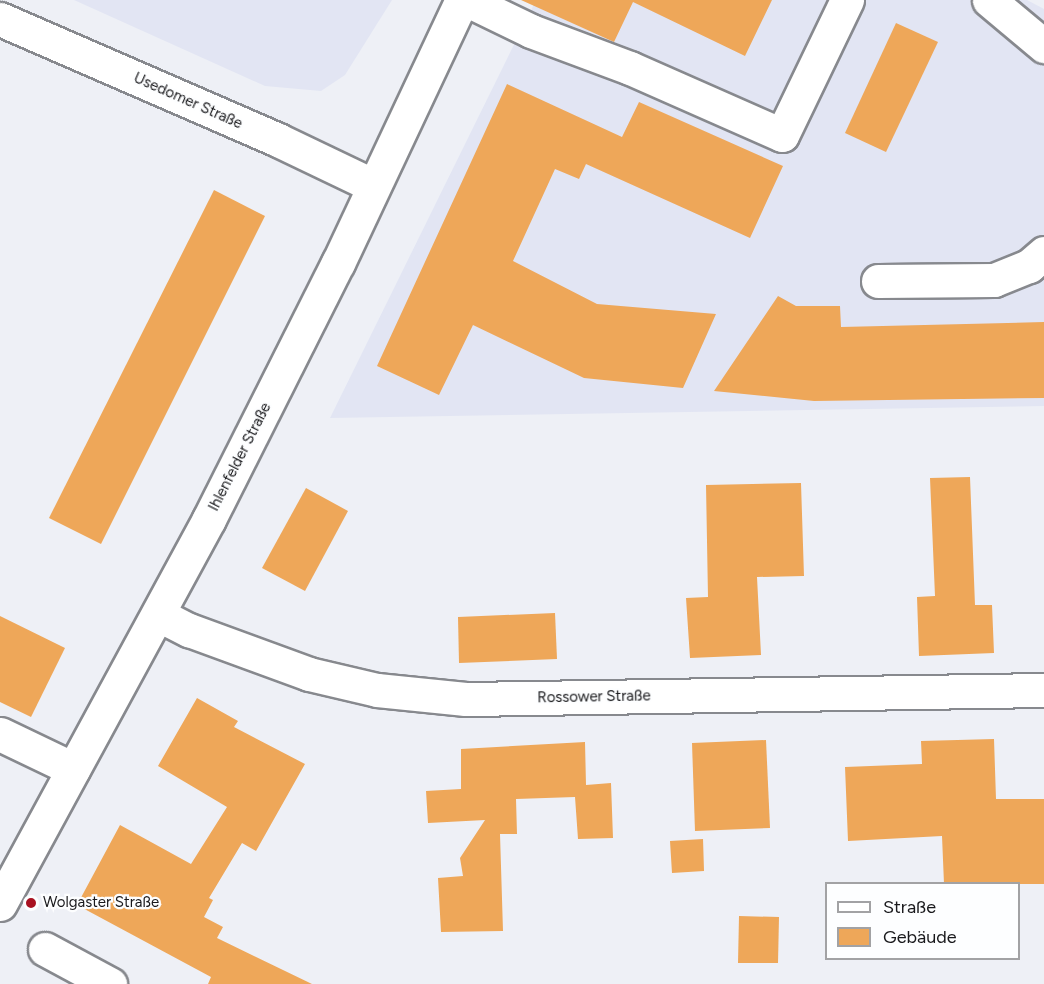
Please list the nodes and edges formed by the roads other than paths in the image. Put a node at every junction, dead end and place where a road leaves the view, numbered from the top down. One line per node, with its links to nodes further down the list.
1 (462, 0): 7 (street, Ihlenfelder Straße)
2 (467, 0): 3 (street)
3 (847, 0)
4 (989, 0): 6 (street)
5 (0, 19): 7 (street, Usedomer Straße)
6 (1044, 46)
7 (374, 186): 10 (street, Ihlenfelder Straße)
8 (1044, 253): 9 (street)
9 (878, 281)
10 (159, 615): 11 (street, Rossower Straße); 13 (street, Ihlenfelder Straße)
11 (1044, 690)
12 (0, 734): 13 (street)
13 (73, 769): 14 (street, Ihlenfelder Straße)
14 (0, 904)
15 (45, 949): 16 (street)
16 (110, 984)

